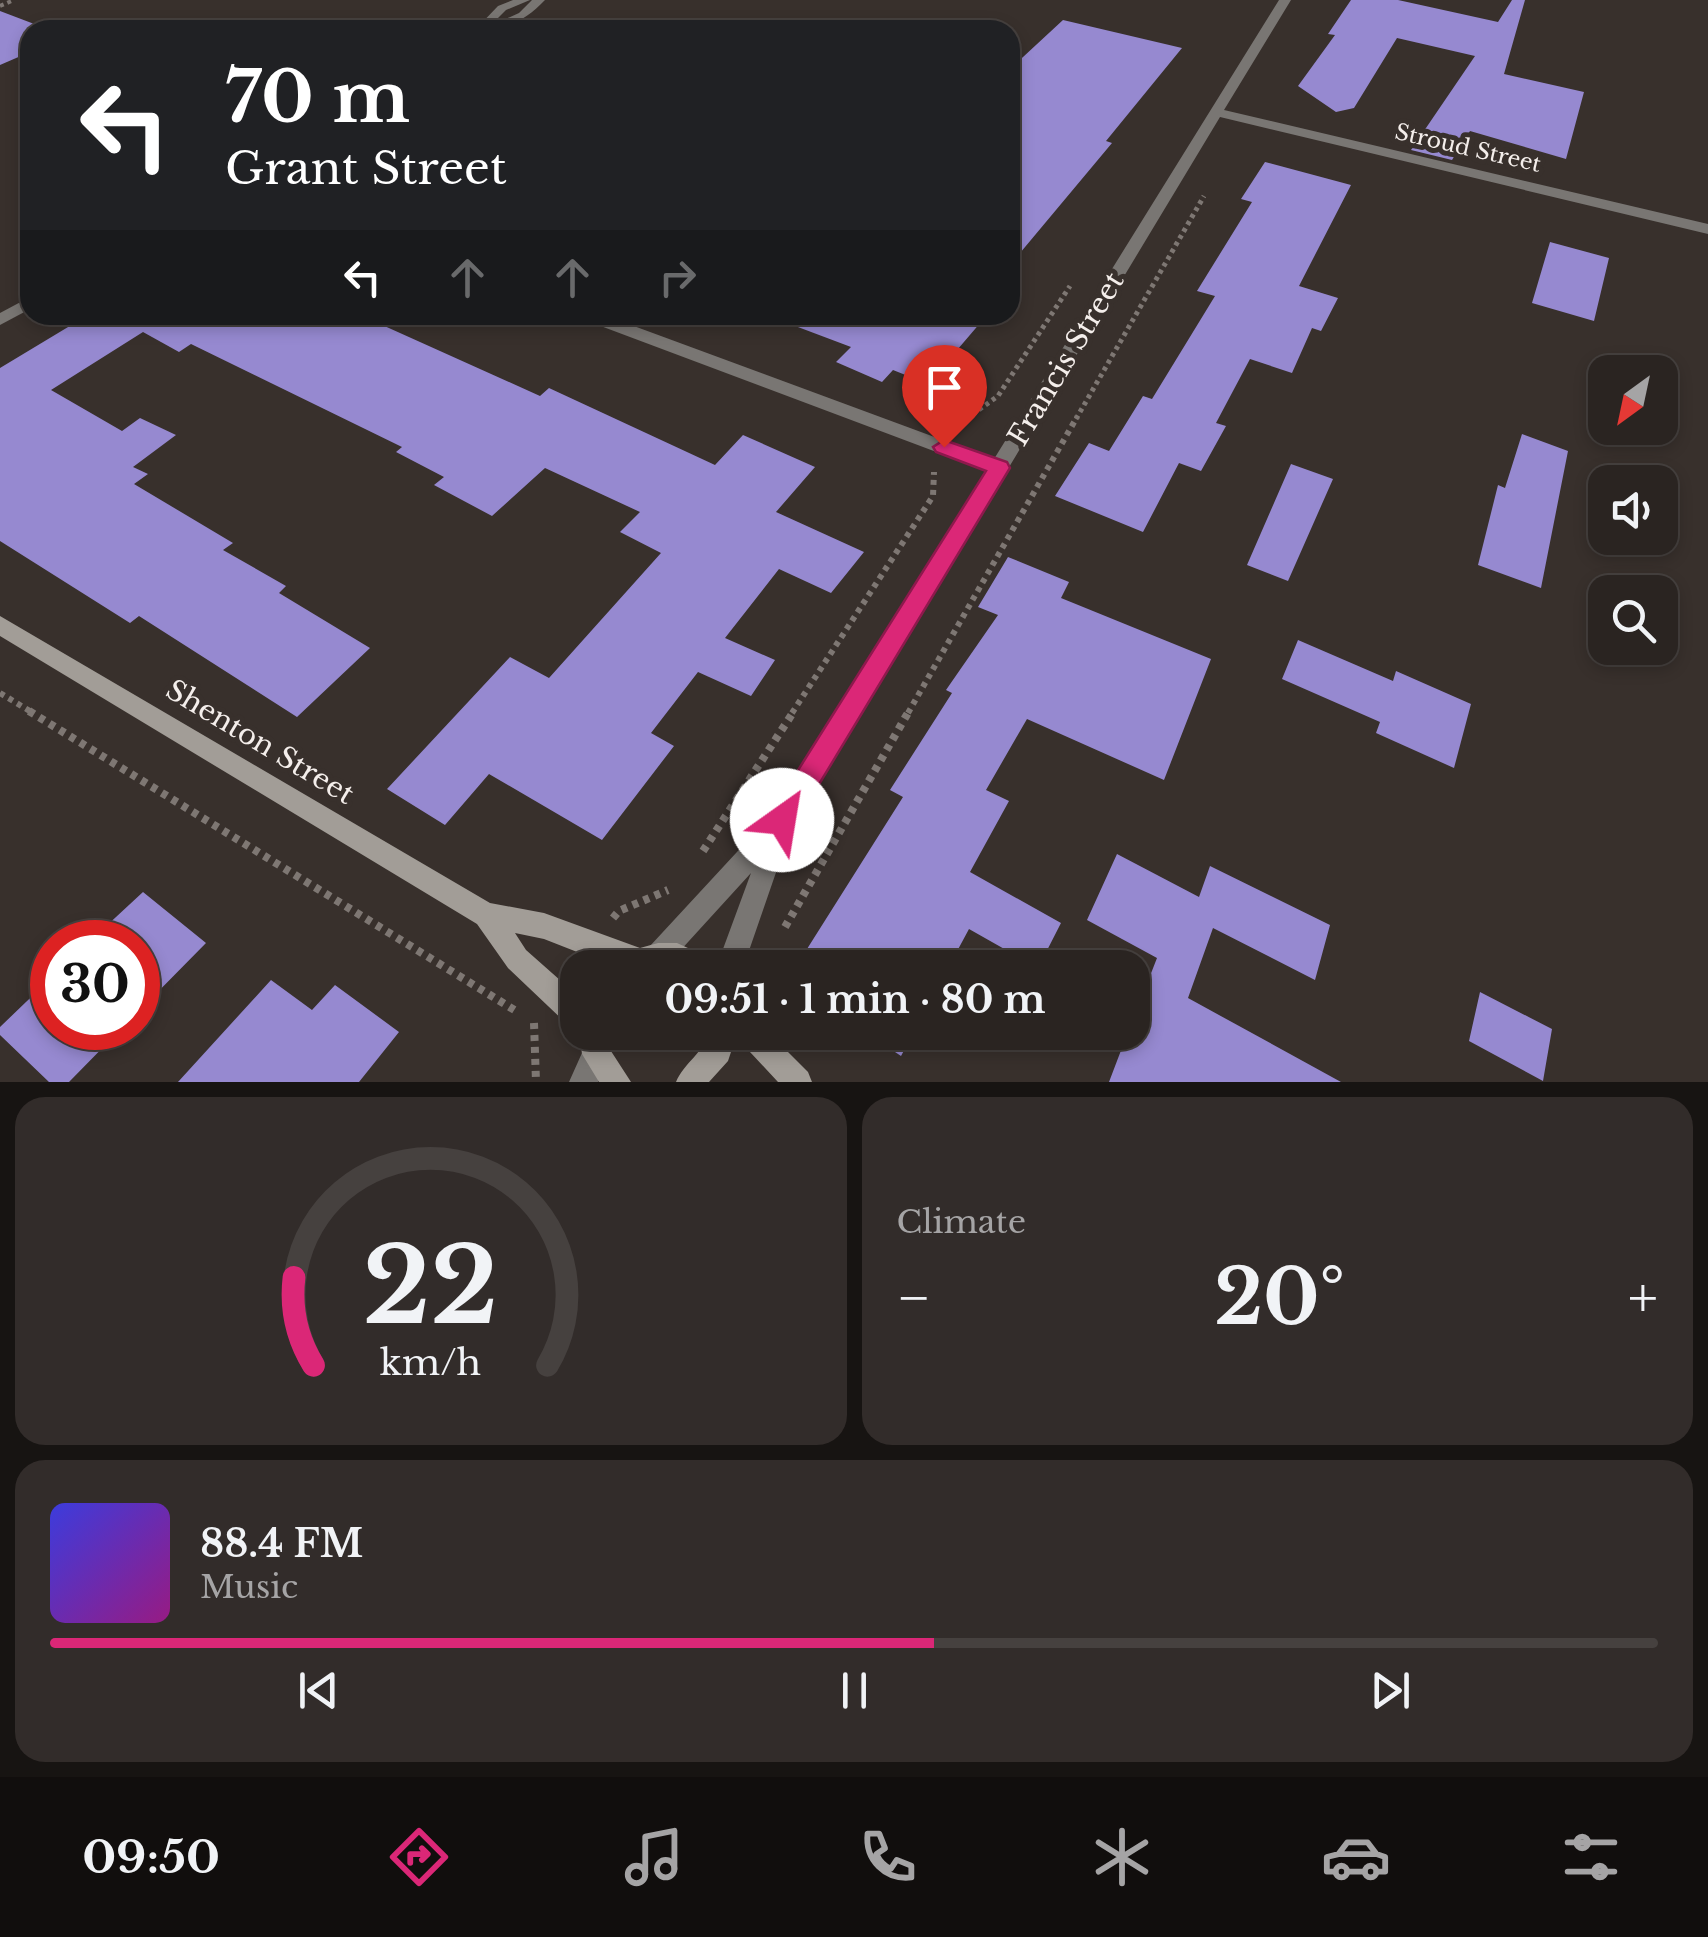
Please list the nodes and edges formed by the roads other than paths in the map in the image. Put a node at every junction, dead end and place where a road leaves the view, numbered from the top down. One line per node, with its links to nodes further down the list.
1 (524, 0): 4 (street)
2 (539, 0): 5 (street)
3 (1285, 0): 6 (street, Francis Street)
4 (489, 20)
5 (513, 20)
6 (1217, 112): 7 (street, Stroud Street); 9 (street, Francis Street)
7 (1708, 229)
8 (615, 325): 9 (street)
9 (1000, 468): 11 (street, Francis Street)
10 (0, 625): 12 (main road, Shenton Street)
11 (782, 820): 14 (street, Francis Street); 15 (street, Francis Street)
12 (486, 915): 13 (main road, Shenton Street); 16 (main road, Shenton Street)
13 (611, 950)
14 (653, 950)
15 (735, 950)
16 (560, 998)
17 (593, 1050): 21 (street)
18 (599, 1050): 22 (main road)
19 (718, 1050): 23 (main road)
20 (766, 1050): 24 (main road)
21 (583, 1082)
22 (617, 1082)
23 (690, 1082)
24 (798, 1082)

